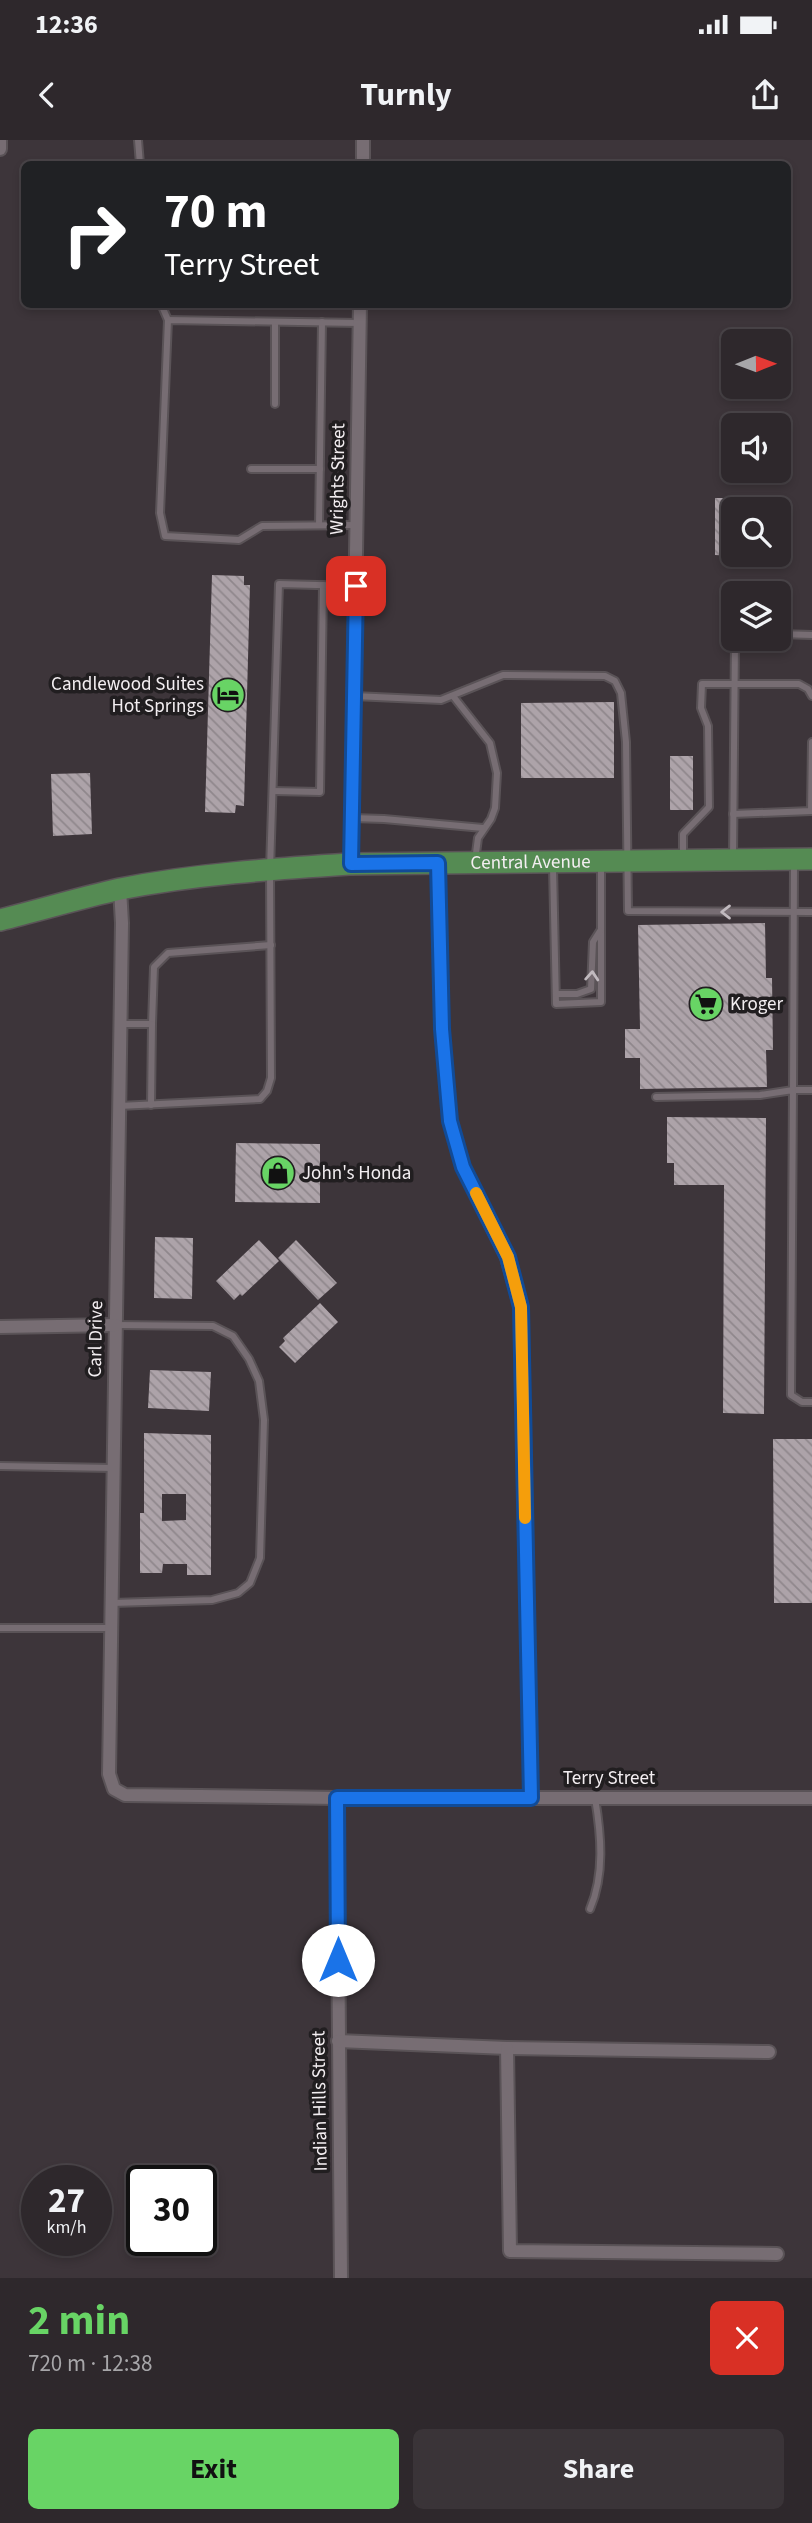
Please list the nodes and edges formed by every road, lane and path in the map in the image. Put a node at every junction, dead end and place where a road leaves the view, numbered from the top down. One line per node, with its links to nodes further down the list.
1 (1, 140): 4 (street)
2 (138, 140): 5 (lane)
3 (363, 140): 6 (street)
4 (0, 149)
5 (141, 161)
6 (363, 161)
7 (163, 308): 9 (lane)
8 (360, 308): 12 (street, Wrights Street)
9 (168, 320): 10 (lane); 17 (lane)
10 (275, 322): 11 (lane); 13 (lane)
11 (322, 322): 12 (lane); 15 (lane)
12 (360, 323): 16 (street, Wrights Street)
13 (275, 404)
14 (251, 469): 15 (lane)
15 (320, 469): 17 (lane)
16 (357, 525): 17 (lane); 19 (street, Wrights Street)
17 (319, 526)
18 (323, 585): 19 (lane); 28 (lane); 28 (lane)
19 (356, 586): 24 (street, Wrights Street)
20 (791, 634): 21 (lane)
21 (812, 635)
22 (735, 651): 23 (lane)
23 (735, 683): 26 (lane); 29 (lane); 33 (lane)
24 (354, 696): 25 (lane); 30 (street, Wrights Street)
25 (453, 696): 31 (lane); 36 (lane)
26 (812, 696)
27 (812, 742): 29 (lane)
28 (272, 791): 41 (lane)
29 (733, 814): 34 (lane)
30 (352, 818): 31 (lane); 40 (street, Wrights Street)
31 (483, 828): 37 (lane)
32 (803, 859): 34 (main road, Central Avenue); 43 (lane)
33 (683, 860): 34 (main road, Central Avenue); 36 (main road, Central Avenue)
34 (733, 860)
35 (601, 861): 36 (main road, Central Avenue); 38 (main road, Central Avenue); 46 (lane)
36 (628, 861): 43 (lane, one-way to 36)
37 (474, 862): 38 (main road, Central Avenue); 39 (main road, Central Avenue)
38 (553, 862): 48 (lane)
39 (438, 863): 40 (main road, Central Avenue); 66 (street)
40 (351, 864): 41 (main road, Central Avenue)
41 (270, 870): 42 (main road, Central Avenue); 47 (lane)
42 (120, 889): 45 (main road, Central Avenue); 49 (street, Carl Drive)
43 (794, 912): 44 (lane); 51 (lane)
44 (812, 912)
45 (0, 920)
46 (601, 929): 48 (lane, one-way to 46); 48 (lane)
47 (271, 945): 50 (lane); 54 (lane)
48 (556, 994)
49 (120, 1024): 50 (lane); 55 (street, Carl Drive)
50 (152, 1024): 54 (lane)
51 (793, 1090): 52 (lane); 53 (lane); 58 (lane)
52 (812, 1090)
53 (656, 1097)
54 (151, 1105): 55 (lane)
55 (119, 1106): 56 (street, Carl Drive)
56 (116, 1325): 57 (street); 60 (street, Carl Drive); 61 (lane)
57 (0, 1327)
58 (812, 1402)
59 (0, 1466): 60 (lane)
60 (113, 1468): 61 (street, Carl Drive)
61 (111, 1602): 63 (street, Carl Drive)
62 (0, 1628): 63 (lane)
63 (110, 1629): 64 (street, Carl Drive)
64 (114, 1789): 65 (street, Terry Street)
65 (337, 1798): 66 (street, Terry Street); 70 (street, Indian Hills Street)
66 (531, 1798): 67 (street, Terry Street)
67 (595, 1798): 68 (street, Terry Street); 69 (lane)
68 (812, 1798)
69 (590, 1909)
70 (338, 2041): 71 (street); 74 (street, Indian Hills Street)
71 (507, 2048): 72 (street); 73 (street)
72 (769, 2052)
73 (776, 2254)
74 (341, 2278)

